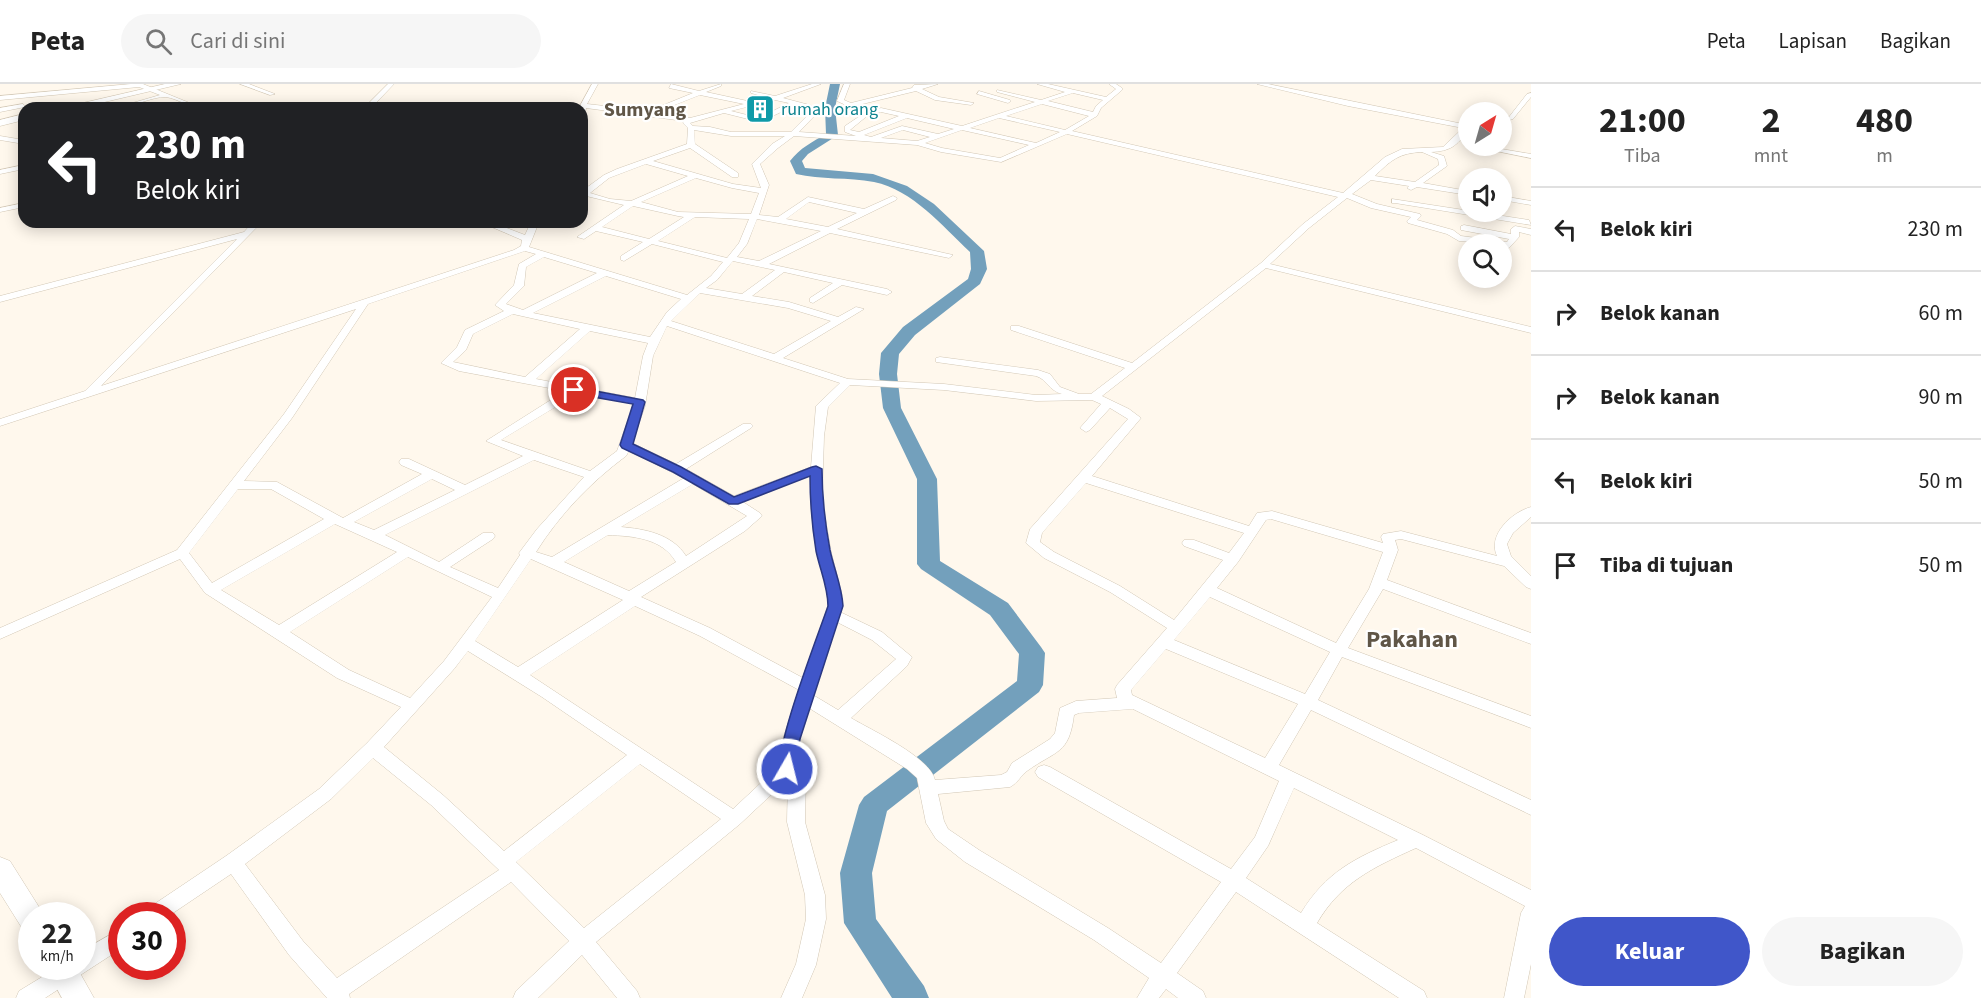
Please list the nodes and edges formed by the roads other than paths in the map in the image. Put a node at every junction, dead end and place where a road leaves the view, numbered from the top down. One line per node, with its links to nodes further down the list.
1 (139, 84): 17 (street); 27 (street)
2 (177, 84): 17 (main road)
3 (243, 84): 24 (street)
4 (391, 84): 35 (street)
5 (595, 84): 36 (street)
6 (675, 84): 22 (street)
7 (792, 84): 16 (street)
8 (818, 84): 16 (street)
9 (847, 84): 18 (street)
10 (903, 84): 18 (street)
11 (935, 84): 18 (street)
12 (1040, 84): 21 (street)
13 (1112, 84): 30 (street)
14 (1260, 84): 60 (street)
15 (719, 85): 22 (street)
16 (810, 88): 29 (street)
17 (152, 89): 25 (street); 32 (main road)
18 (920, 89): 39 (street)
19 (999, 91): 37 (street)
20 (753, 92): 29 (street)
21 (1073, 92): 30 (street); 37 (street)
22 (699, 93): 40 (street); 41 (street)
23 (979, 93): 42 (street)
24 (272, 94)
25 (166, 95): 33 (street); 34 (street)
26 (1531, 95): 54 (street)
27 (12, 97): 28 (street); 31 (street)
28 (0, 98)
29 (777, 98): 38 (street); 40 (street)
30 (1107, 99): 51 (street)
31 (19, 102)
32 (93, 102)
33 (140, 102)
34 (184, 102)
35 (373, 102)
36 (587, 102)
37 (1041, 102): 42 (street); 51 (street)
38 (795, 103): 56 (street); 62 (street)
39 (971, 103)
40 (751, 104): 48 (street)
41 (668, 105): 44 (street); 49 (street)
42 (1026, 106): 53 (street)
43 (18, 108): 45 (street)
44 (678, 108)
45 (0, 110)
46 (588, 110): 49 (street)
47 (689, 110): 50 (street)
48 (723, 111): 50 (street); 56 (street)
49 (650, 113): 59 (street)
50 (711, 115): 59 (street)
51 (1095, 115): 63 (street)
52 (905, 116): 61 (street); 64 (street); 64 (street)
53 (998, 116): 61 (street); 63 (street)
54 (1512, 117)
55 (18, 118): 58 (main road)
56 (760, 120): 57 (street)
57 (770, 122)
58 (0, 123)
59 (691, 124): 62 (street); 75 (street)
60 (1458, 125)
61 (958, 129): 67 (street); 76 (street)
62 (795, 130): 71 (street); 89 (street)
63 (1066, 132): 76 (street); 93 (street)
64 (858, 134): 71 (street)
65 (18, 135): 68 (street)
66 (893, 136): 71 (street)
67 (937, 136): 71 (street); 74 (street)
68 (1, 139): 70 (street)
69 (1458, 139): 72 (street)
70 (18, 141)
71 (876, 141): 74 (street)
72 (1455, 142): 73 (street); 77 (street)
73 (1458, 142)
74 (918, 143): 76 (street)
75 (691, 145): 80 (street); 83 (street)
76 (1038, 146)
77 (1423, 151): 85 (street); 86 (street)
78 (1512, 153): 79 (street)
79 (1531, 156)
80 (648, 162): 84 (street); 87 (street)
81 (18, 168): 82 (street)
82 (0, 172)
83 (735, 175)
84 (694, 176): 89 (street); 98 (street)
85 (1369, 177): 86 (street); 93 (street)
86 (1413, 185): 90 (street); 96 (street)
87 (588, 189)
88 (1458, 189): 90 (street)
89 (764, 191): 105 (street)
90 (1455, 191): 91 (street); 101 (street)
91 (1458, 191)
92 (588, 194): 98 (street)
93 (1345, 196): 100 (street); 126 (street)
94 (893, 198): 103 (street)
95 (1512, 200): 97 (street)
96 (1395, 201): 100 (street); 101 (street)
97 (1530, 203): 114 (street)
98 (632, 204): 104 (street); 112 (street)
99 (18, 206): 102 (street)
100 (1386, 209): 106 (street)
101 (1438, 209): 106 (street); 114 (street)
102 (0, 210)
103 (865, 212): 107 (street); 115 (street)
104 (694, 214): 105 (street); 119 (street)
105 (755, 216): 107 (street); 124 (street)
106 (1417, 216): 114 (street)
107 (779, 220): 115 (street)
108 (1531, 224): 114 (street)
109 (253, 228): 117 (street)
110 (495, 228): 120 (street)
111 (533, 228): 120 (street)
112 (596, 228): 118 (street); 119 (street)
113 (1464, 228): 114 (street)
114 (1516, 229): 116 (street)
115 (829, 230): 122 (street); 125 (street)
116 (1531, 232)
117 (248, 233): 134 (street); 152 (street)
118 (581, 237)
119 (649, 242): 123 (street); 124 (street)
120 (526, 244): 121 (street); 136 (street)
121 (545, 253): 128 (street); 138 (street)
122 (949, 255)
123 (624, 258)
124 (730, 260): 125 (street); 130 (street)
125 (761, 264): 127 (street)
126 (1264, 265): 144 (street); 148 (street)
127 (782, 270): 129 (street); 132 (street)
128 (606, 273): 133 (street); 139 (street)
129 (839, 283): 131 (street); 135 (street)
130 (699, 290): 132 (street); 133 (street)
131 (887, 292)
132 (744, 297): 140 (street)
133 (688, 298): 141 (street)
134 (0, 299)
135 (813, 300)
136 (364, 302): 152 (street); 167 (street)
137 (859, 309): 140 (street)
138 (512, 311): 139 (street); 149 (street)
139 (525, 313): 142 (street)
140 (839, 320): 146 (street)
141 (665, 322): 145 (street); 146 (street)
142 (586, 328): 145 (street); 149 (street)
143 (1015, 328): 148 (street)
144 (1531, 330)
145 (653, 341): 154 (street)
146 (777, 357): 150 (street)
147 (940, 360): 153 (street)
148 (1134, 367): 153 (street)
149 (526, 382): 151 (street)
150 (847, 382): 153 (street); 162 (street)
151 (574, 390): 154 (street); 159 (street)
152 (87, 394): 155 (street)
153 (1096, 400): 157 (street); 165 (street)
154 (639, 402): 158 (street)
155 (0, 423)
156 (747, 426): 161 (street)
157 (1086, 428)
158 (626, 445): 161 (street); 164 (street)
159 (532, 456): 164 (street); 168 (street)
160 (405, 462): 163 (street)
161 (677, 469): 166 (street)
162 (816, 469): 169 (street); 192 (street)
163 (432, 474): 168 (street); 171 (street)
164 (592, 476): 180 (street)
165 (1084, 478): 173 (street); 193 (street)
166 (692, 479): 169 (street); 172 (street)
167 (235, 485): 171 (street); 179 (street)
168 (464, 489): 174 (street)
169 (733, 501): 183 (street)
170 (1531, 511): 184 (street)
171 (340, 521): 174 (street); 188 (street)
172 (605, 531): 182 (street); 183 (street)
173 (1252, 531): 177 (street); 181 (street)
174 (374, 535): 178 (street)
175 (488, 536): 185 (street)
176 (1190, 543): 181 (street)
177 (1391, 550): 184 (street); 186 (street)
178 (407, 552): 185 (street); 194 (street)
179 (182, 553): 188 (street); 195 (street)
180 (526, 553): 182 (street); 190 (street)
181 (1233, 559): 189 (street)
182 (553, 562): 191 (street)
183 (682, 562): 191 (street)
184 (1508, 563): 187 (street)
185 (440, 568): 190 (street)
186 (1379, 582): 196 (street); 199 (street)
187 (1531, 584)
188 (210, 590): 194 (street)
189 (1208, 590): 193 (street); 199 (street)
190 (501, 595): 198 (street)
191 (633, 598): 200 (street); 201 (street)
192 (833, 614): 201 (street); 205 (street)
193 (1177, 628): 197 (street)
194 (279, 632): 204 (street)
195 (0, 634)
196 (1531, 639)
197 (1164, 642): 202 (street); 203 (street)
198 (466, 643): 200 (street); 204 (street)
199 (1338, 650): 202 (street); 206 (street)
200 (519, 674): 208 (street)
201 (810, 698): 205 (street); 210 (street)
202 (1309, 703): 209 (street); 214 (street)
203 (1132, 704): 209 (street); 212 (street)
204 (411, 705): 207 (street)
205 (840, 718): 212 (street)
206 (1531, 722)
207 (374, 748): 217 (street); 218 (street)
208 (640, 754): 215 (street); 218 (street)
209 (1268, 768): 213 (street)
210 (790, 771): 215 (street); 234 (street)
211 (1044, 772): 220 (street)
212 (922, 776): 227 (street)
213 (1289, 778): 216 (street); 220 (street)
214 (1531, 808)
215 (734, 819): 226 (street)
216 (1417, 840): 221 (street); 225 (street)
217 (234, 862): 223 (street); 230 (street)
218 (507, 867): 226 (street); 230 (street)
219 (0, 869): 222 (main road)
220 (1233, 880): 225 (street); 227 (street)
221 (1531, 900)
222 (21, 902)
223 (174, 902)
224 (1531, 913): 229 (street)
225 (1305, 925): 237 (street)
226 (582, 941): 232 (street); 233 (street)
227 (1164, 976): 235 (street); 236 (street)
228 (60, 980): 231 (street)
229 (1521, 988)
230 (337, 995)
231 (26, 998)
232 (524, 998)
233 (630, 998)
234 (791, 998)
235 (1147, 998)
236 (1196, 998)
237 (1417, 998)

